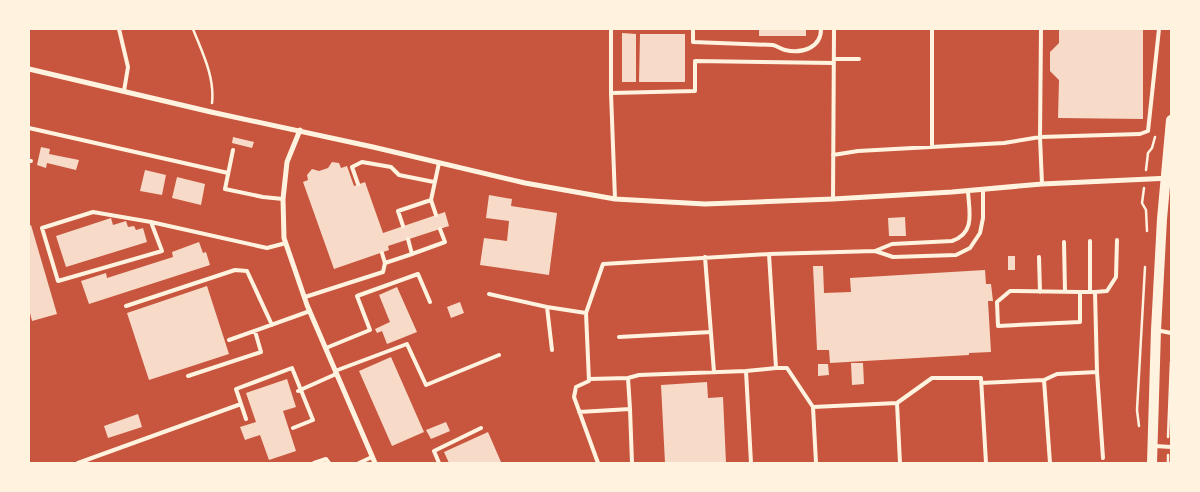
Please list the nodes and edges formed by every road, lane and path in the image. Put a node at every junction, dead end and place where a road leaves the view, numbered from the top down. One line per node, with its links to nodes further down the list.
1 (120, 29): 13 (lane)
2 (193, 29): 15 (path)
3 (611, 29): 14 (lane)
4 (693, 29): 5 (lane)
5 (821, 29)
6 (834, 29): 11 (lane)
7 (932, 29): 20 (lane)
8 (1041, 29): 19 (lane)
9 (1159, 29): 19 (lane)
10 (859, 59): 11 (lane)
11 (834, 61): 14 (lane); 22 (lane)
12 (29, 69): 13 (street)
13 (124, 91): 15 (street)
14 (611, 93): 32 (lane)
15 (211, 112): 18 (street)
16 (1171, 120): 25 (main road)
17 (29, 128): 24 (lane)
18 (300, 130): 23 (street); 31 (street)
19 (1040, 137): 20 (lane); 28 (lane)
20 (932, 147): 22 (lane)
21 (233, 150): 24 (lane)
22 (833, 155): 33 (lane)
23 (439, 163): 26 (lane); 32 (street)
24 (228, 173): 31 (lane)
25 (1168, 178): 28 (street); 63 (main road)
26 (434, 182): 27 (lane); 34 (lane)
27 (358, 184)
28 (1042, 184): 29 (street)
29 (983, 190): 30 (street); 44 (lane)
30 (968, 191): 33 (street); 44 (lane)
31 (283, 198): 43 (street)
32 (615, 199): 33 (street)
33 (833, 199)
34 (431, 200): 35 (lane); 37 (lane)
35 (436, 215)
36 (151, 222): 36 (lane); 43 (lane)
37 (403, 226)
38 (440, 229): 46 (lane)
39 (408, 239): 46 (lane)
40 (1117, 240): 54 (lane)
41 (1064, 242): 52 (lane)
42 (1090, 242): 54 (lane)
43 (286, 243): 56 (street)
44 (875, 251): 47 (lane)
45 (382, 252): 50 (lane)
46 (412, 254): 50 (lane)
47 (769, 254): 49 (lane); 73 (lane)
48 (1039, 257): 51 (lane)
49 (705, 258): 61 (lane); 65 (lane)
50 (386, 263): 56 (lane)
51 (1040, 292): 52 (lane); 53 (lane)
52 (1065, 292): 53 (lane)
53 (1080, 292): 54 (lane)
54 (1093, 292): 76 (lane)
55 (489, 294): 59 (lane)
56 (305, 297): 60 (street)
57 (430, 302): 69 (lane)
58 (126, 306): 62 (lane)
59 (547, 307): 61 (lane); 70 (lane)
60 (310, 311): 62 (lane); 69 (street)
61 (586, 313): 80 (lane)
62 (272, 325): 64 (lane)
63 (1156, 330): 66 (lane); 92 (main road)
64 (255, 331): 68 (lane); 78 (lane)
65 (711, 332): 67 (lane); 75 (lane)
66 (1171, 334)
67 (619, 337)
68 (229, 340)
69 (326, 348): 77 (street)
70 (552, 350)
71 (499, 355): 77 (lane)
72 (1171, 362): 93 (path)
73 (776, 368): 74 (lane); 86 (lane)
74 (746, 371): 75 (lane); 104 (lane)
75 (714, 372): 79 (lane)
76 (1097, 372): 81 (lane); 95 (lane)
77 (336, 373): 83 (lane); 94 (street)
78 (188, 376)
79 (628, 378): 80 (lane); 87 (lane)
80 (589, 379): 88 (lane)
81 (1044, 380): 82 (lane); 108 (lane)
82 (981, 383): 84 (lane); 107 (lane)
83 (300, 390): 85 (lane); 90 (lane)
84 (897, 403): 86 (lane); 106 (lane)
85 (241, 404): 89 (lane); 96 (lane)
86 (813, 406): 105 (lane)
87 (630, 409): 88 (lane); 103 (lane)
88 (579, 412): 102 (lane)
89 (246, 419)
90 (293, 428)
91 (481, 428): 101 (lane)
92 (1152, 446): 93 (lane); 109 (main road)
93 (1170, 447): 110 (path)
94 (372, 457): 99 (lane); 100 (street)
95 (1103, 458)
96 (78, 463)
97 (314, 463): 98 (lane)
98 (329, 463)
99 (359, 463)
100 (375, 463)
101 (439, 463)
102 (598, 463)
103 (632, 463)
104 (751, 463)
105 (816, 463)
106 (900, 463)
107 (986, 463)
108 (1050, 463)
109 (1152, 463)
110 (1168, 463)

